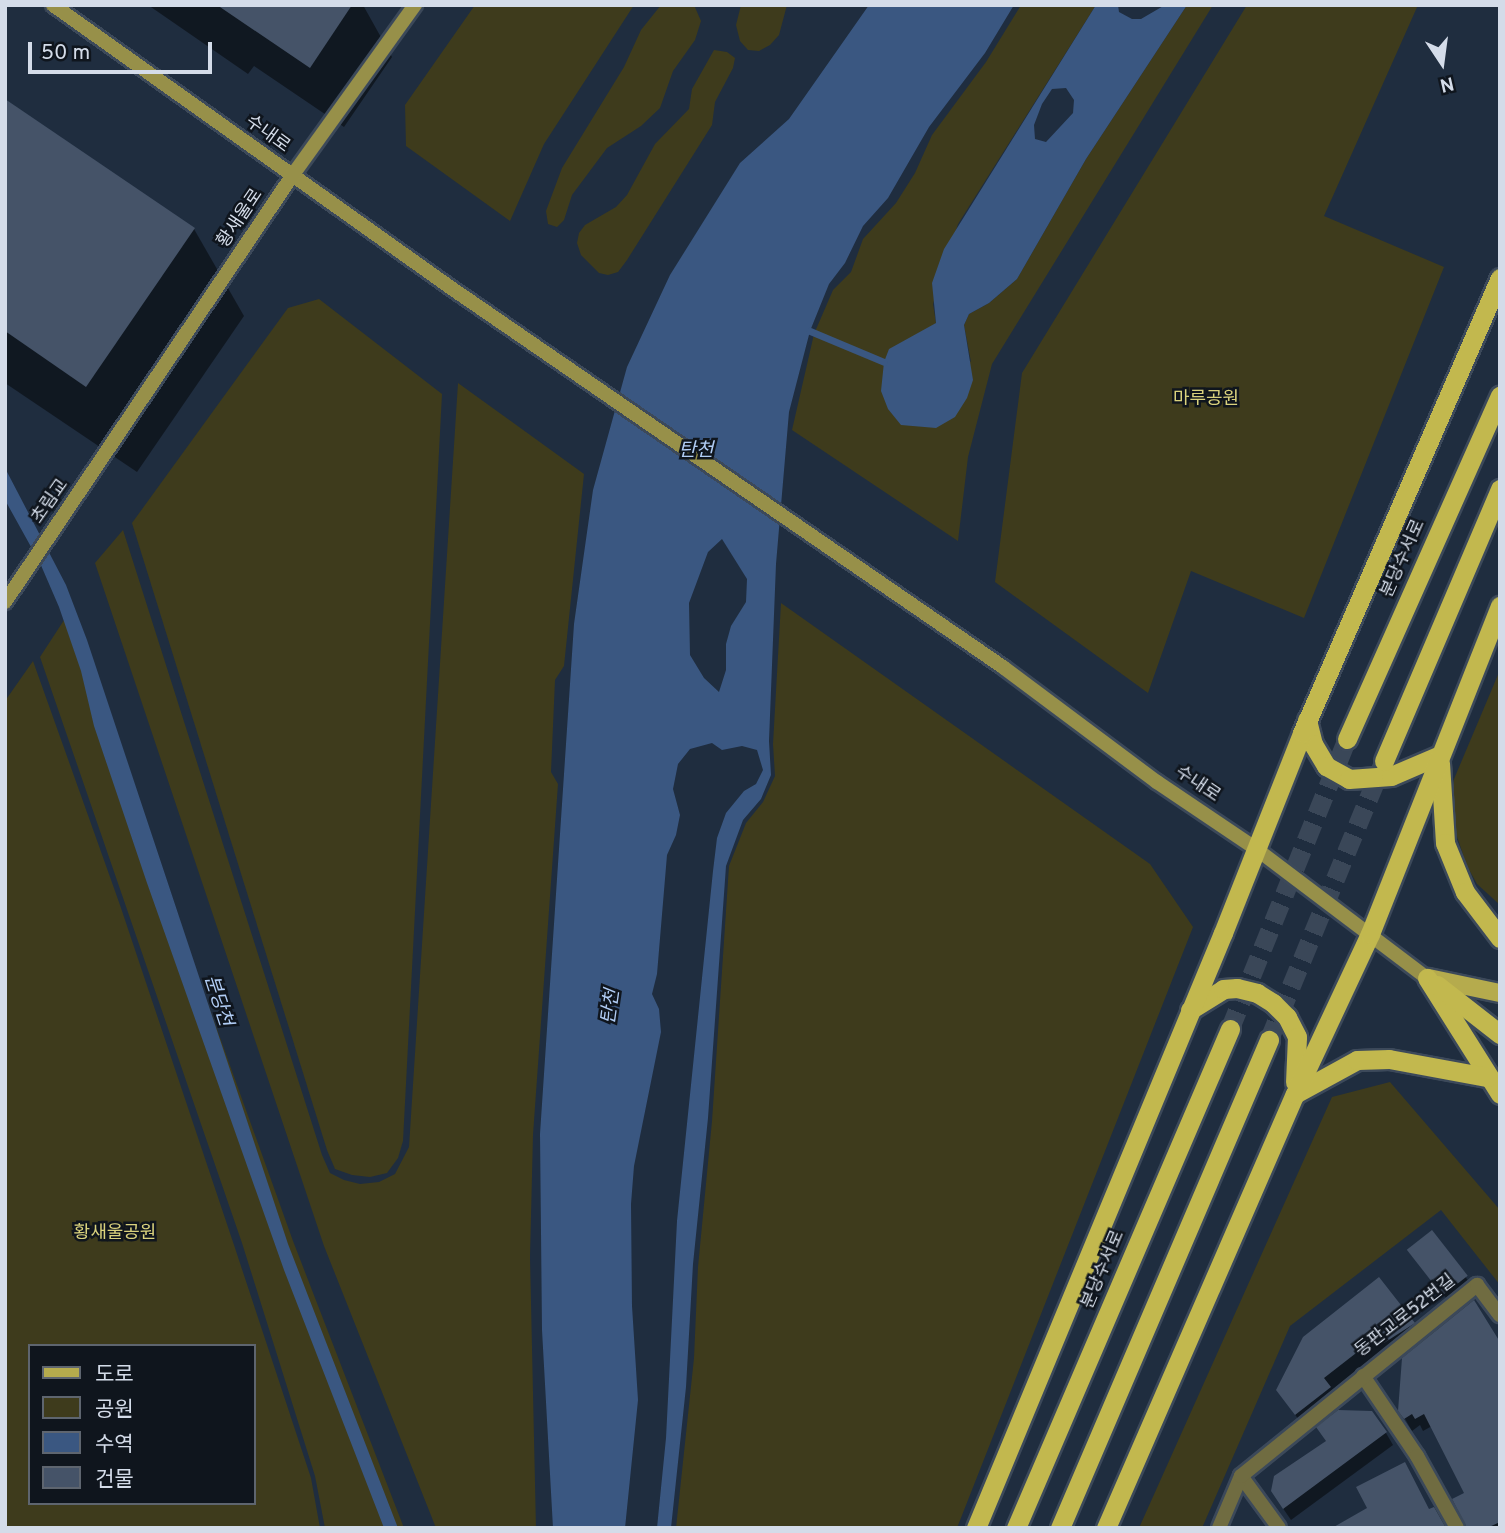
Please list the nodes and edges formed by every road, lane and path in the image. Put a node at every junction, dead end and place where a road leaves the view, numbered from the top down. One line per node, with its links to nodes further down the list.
1 (53, 5): 3 (main road, 수내로)
2 (415, 5): 3 (main road, 황새울로)
3 (292, 176): 6 (main road, 황새울로); 14 (main road, 수내로)
4 (1500, 278): 10 (highway)
5 (1500, 396): 11 (highway, 분당수서로)
6 (104, 458): 8 (main road, 초림교)
7 (1500, 489): 13 (highway)
8 (5, 601)
9 (1500, 606): 12 (highway)
10 (1307, 720): 12 (highway); 14 (highway)
11 (1347, 739)
12 (1440, 755): 15 (highway); 16 (highway)
13 (1384, 761)
14 (1255, 848): 15 (main road, 수내로); 19 (highway)
15 (1370, 934): 17 (main road, 수내로); 24 (highway)
16 (1500, 939)
17 (1427, 978): 18 (main road); 21 (highway); 23 (highway)
18 (1500, 993)
19 (1189, 1011): 24 (highway); 30 (highway)
20 (1230, 1029): 31 (highway, 분당수서로)
21 (1500, 1034)
22 (1269, 1040): 32 (highway)
23 (1487, 1077): 24 (highway); 25 (highway); 26 (main road)
24 (1295, 1094): 33 (highway)
25 (1500, 1094)
26 (1500, 1102)
27 (1500, 1315): 28 (street, 동판교로52번길)
28 (1363, 1376): 29 (street, 동판교로52번길); 36 (street, 동판교로52번길)
29 (1241, 1476): 34 (street, 동판교로52번길); 35 (street)
30 (976, 1528)
31 (1016, 1528)
32 (1060, 1528)
33 (1107, 1528)
34 (1219, 1528)
35 (1279, 1528)
36 (1457, 1528)

